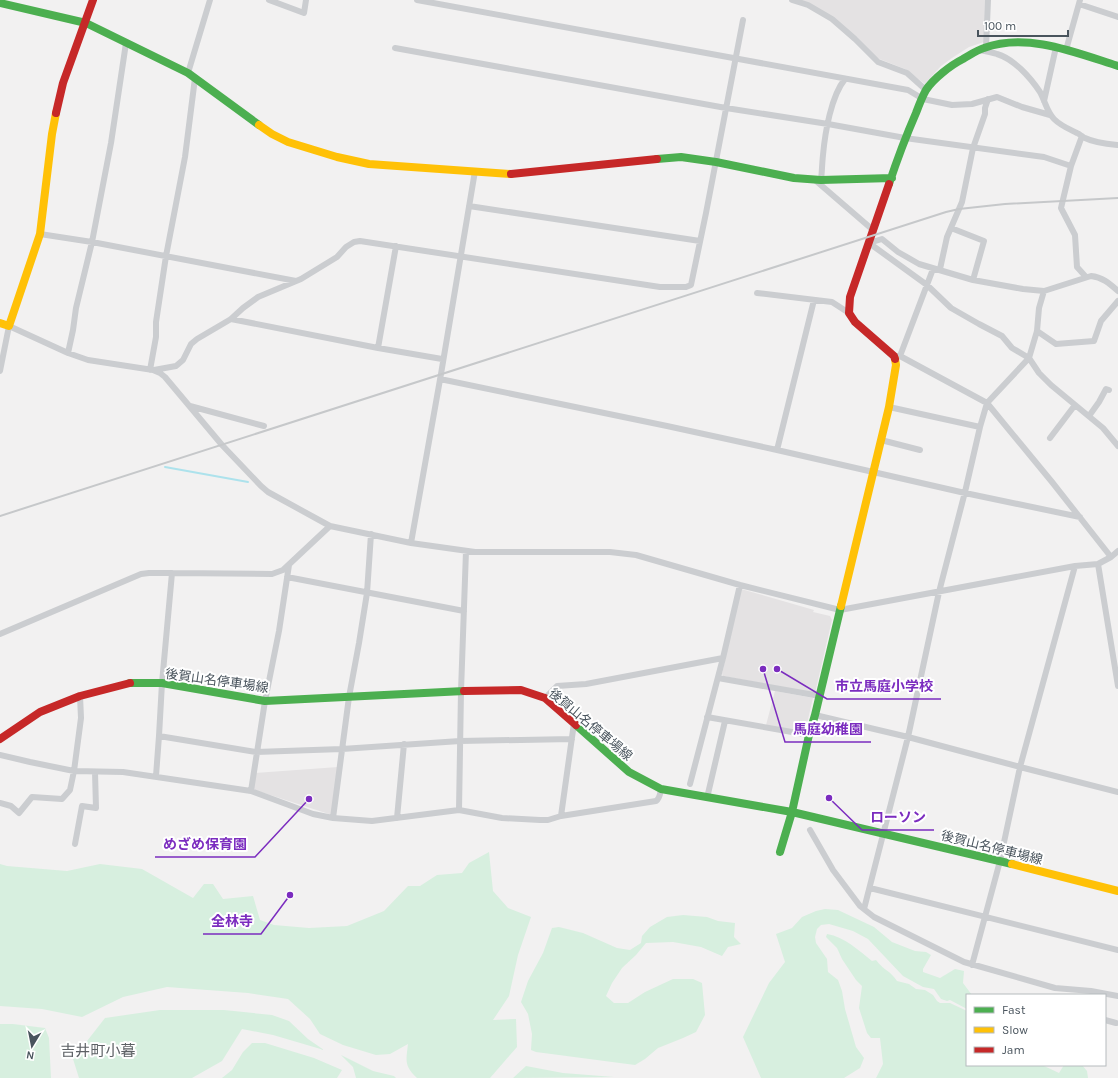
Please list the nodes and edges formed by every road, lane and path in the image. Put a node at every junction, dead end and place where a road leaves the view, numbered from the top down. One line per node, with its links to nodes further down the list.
1 (94, 0): 12 (street)
2 (210, 0): 20 (street)
3 (269, 0): 4 (street)
4 (306, 0)
5 (417, 0): 18 (street)
6 (792, 0): 22 (street)
7 (988, 0): 16 (street)
8 (1080, 2): 10 (street); 17 (street)
9 (0, 3): 12 (street)
10 (1118, 17)
11 (743, 20): 18 (street)
12 (86, 23): 13 (street); 41 (street)
13 (126, 43): 20 (street); 43 (street)
14 (1056, 47): 16 (street); 17 (street); 25 (street)
15 (395, 48): 26 (street)
16 (982, 48): 22 (street); 25 (street)
17 (1066, 50): 19 (street)
18 (735, 58): 21 (street); 26 (street)
19 (1118, 66)
20 (191, 76): 35 (street); 46 (street)
21 (845, 79): 23 (street); 28 (street)
22 (926, 90): 23 (street)
23 (923, 99): 24 (street); 30 (street)
24 (988, 100): 27 (street); 32 (street)
25 (1044, 101): 27 (street)
26 (726, 108): 28 (street); 33 (street)
27 (1050, 115): 29 (street)
28 (828, 124): 30 (street); 37 (street)
29 (1082, 136): 31 (street); 34 (street)
30 (905, 138): 32 (street); 36 (street)
31 (1118, 145)
32 (973, 148): 34 (street); 39 (street)
33 (716, 162): 35 (street); 37 (street); 42 (street)
34 (1071, 166): 49 (street)
35 (475, 171): 38 (street)
36 (892, 178): 37 (street); 40 (street)
37 (818, 180): 40 (street)
38 (469, 206): 42 (street); 47 (street)
39 (951, 228): 48 (street); 51 (street)
40 (873, 230): 44 (street)
41 (40, 234): 43 (street); 61 (street)
42 (700, 241): 47 (street)
43 (92, 242): 46 (street); 64 (street)
44 (868, 243): 48 (street); 52 (street); 58 (street)
45 (396, 246): 47 (street); 50 (street); 63 (street)
46 (166, 256): 50 (street); 68 (street)
47 (461, 257): 67 (street)
48 (937, 269): 51 (street); 52 (street)
49 (1086, 277): 53 (street); 54 (street)
50 (296, 280): 59 (street)
51 (973, 280): 53 (street)
52 (927, 286): 65 (street); 66 (street)
53 (1044, 290): 62 (street)
54 (1118, 291)
55 (758, 293): 56 (street)
56 (814, 300): 58 (street); 82 (street)
57 (1118, 301): 62 (street)
58 (849, 313): 65 (street)
59 (231, 319): 63 (street); 68 (street)
60 (0, 323): 61 (street)
61 (9, 326): 64 (street); 69 (street)
62 (1037, 331): 66 (street)
63 (378, 348): 67 (street)
64 (68, 353): 68 (street)
65 (897, 356): 72 (street); 75 (street)
66 (1029, 358): 72 (street); 73 (street)
67 (442, 359): 70 (street)
68 (151, 370): 74 (street)
69 (0, 371)
70 (440, 380): 82 (street); 89 (street)
71 (1109, 390): 76 (street)
72 (987, 403): 78 (street); 86 (street)
73 (1075, 405): 76 (street); 79 (street)
74 (190, 406): 77 (street); 87 (street)
75 (889, 407): 78 (street); 80 (street)
76 (1089, 416): 81 (street)
77 (264, 426)
78 (980, 427): 85 (street)
79 (1050, 438)
80 (881, 440): 83 (street); 84 (street)
81 (1118, 446)
82 (777, 450): 84 (street)
83 (920, 450)
84 (873, 472): 85 (street); 101 (street)
85 (965, 493): 86 (street); 99 (street)
86 (1080, 517): 92 (street)
87 (330, 526): 88 (street); 94 (street)
88 (371, 534): 89 (street); 100 (street)
89 (411, 543): 90 (street)
90 (466, 551): 98 (street); 102 (street)
91 (1118, 551): 92 (street)
92 (1111, 557): 93 (street)
93 (1098, 564): 95 (street); 107 (street)
94 (289, 565): 96 (street); 97 (street)
95 (1076, 566): 99 (street); 128 (street)
96 (172, 573): 103 (street); 106 (street)
97 (287, 577): 100 (street); 113 (street)
98 (740, 585): 101 (street); 104 (street)
99 (939, 592): 101 (street); 120 (street)
100 (367, 593): 102 (street); 111 (street)
101 (840, 610): 110 (street)
102 (464, 611): 108 (street)
103 (0, 634)
104 (723, 658): 105 (street); 112 (street)
105 (718, 678): 110 (street); 115 (street)
106 (162, 684): 109 (street, 後賀山名停車場線); 113 (street, 後賀山名停車場線); 119 (street)
107 (1118, 686)
108 (461, 691): 111 (street, 後賀山名停車場線); 112 (street, 後賀山名停車場線); 123 (street)
109 (80, 696): 121 (street, 後賀山名停車場線); 129 (street)
110 (820, 696): 114 (street)
111 (349, 697): 113 (street, 後賀山名停車場線); 125 (street)
112 (545, 698): 117 (street, 後賀山名停車場線)
113 (265, 701): 126 (street)
114 (815, 715): 118 (street); 120 (street)
115 (707, 718): 116 (street); 132 (street)
116 (725, 721): 118 (street); 136 (street)
117 (574, 723): 122 (street); 133 (street, 後賀山名停車場線)
118 (809, 735): 139 (street)
119 (159, 736): 126 (street); 131 (street)
120 (908, 737): 128 (street); 144 (street)
121 (0, 739)
122 (572, 739): 123 (street); 140 (street)
123 (460, 741): 124 (street); 138 (street)
124 (404, 744): 125 (street); 142 (street)
125 (342, 749): 126 (street); 141 (street)
126 (256, 752): 134 (street)
127 (0, 755): 129 (street)
128 (1020, 767): 135 (street); 147 (street)
129 (74, 771): 130 (street); 137 (street)
130 (95, 772): 131 (street); 145 (street)
131 (156, 776): 134 (street)
132 (690, 784)
133 (661, 789): 136 (street, 後賀山名停車場線); 140 (street)
134 (251, 790): 141 (street)
135 (1118, 792)
136 (707, 798): 139 (street, 後賀山名停車場線)
137 (0, 803)
138 (459, 810): 140 (street); 142 (street)
139 (792, 812): 144 (street, 後賀山名停車場線); 146 (street)
140 (561, 816)
141 (333, 818): 142 (street)
142 (397, 818)
143 (810, 830): 150 (street)
144 (884, 833): 147 (street, 後賀山名停車場線); 148 (street)
145 (75, 844)
146 (780, 852)
147 (1000, 861): 149 (street, 後賀山名停車場線); 151 (street)
148 (870, 888): 150 (street); 151 (street)
149 (1118, 891)
150 (864, 909): 153 (street)
151 (985, 918): 152 (street); 153 (street)
152 (1118, 950)
153 (972, 965): 154 (street)
154 (1101, 994)
155 (1106, 995): 156 (street)
156 (1118, 996)
157 (1106, 1020): 158 (street)
158 (1116, 1023)

